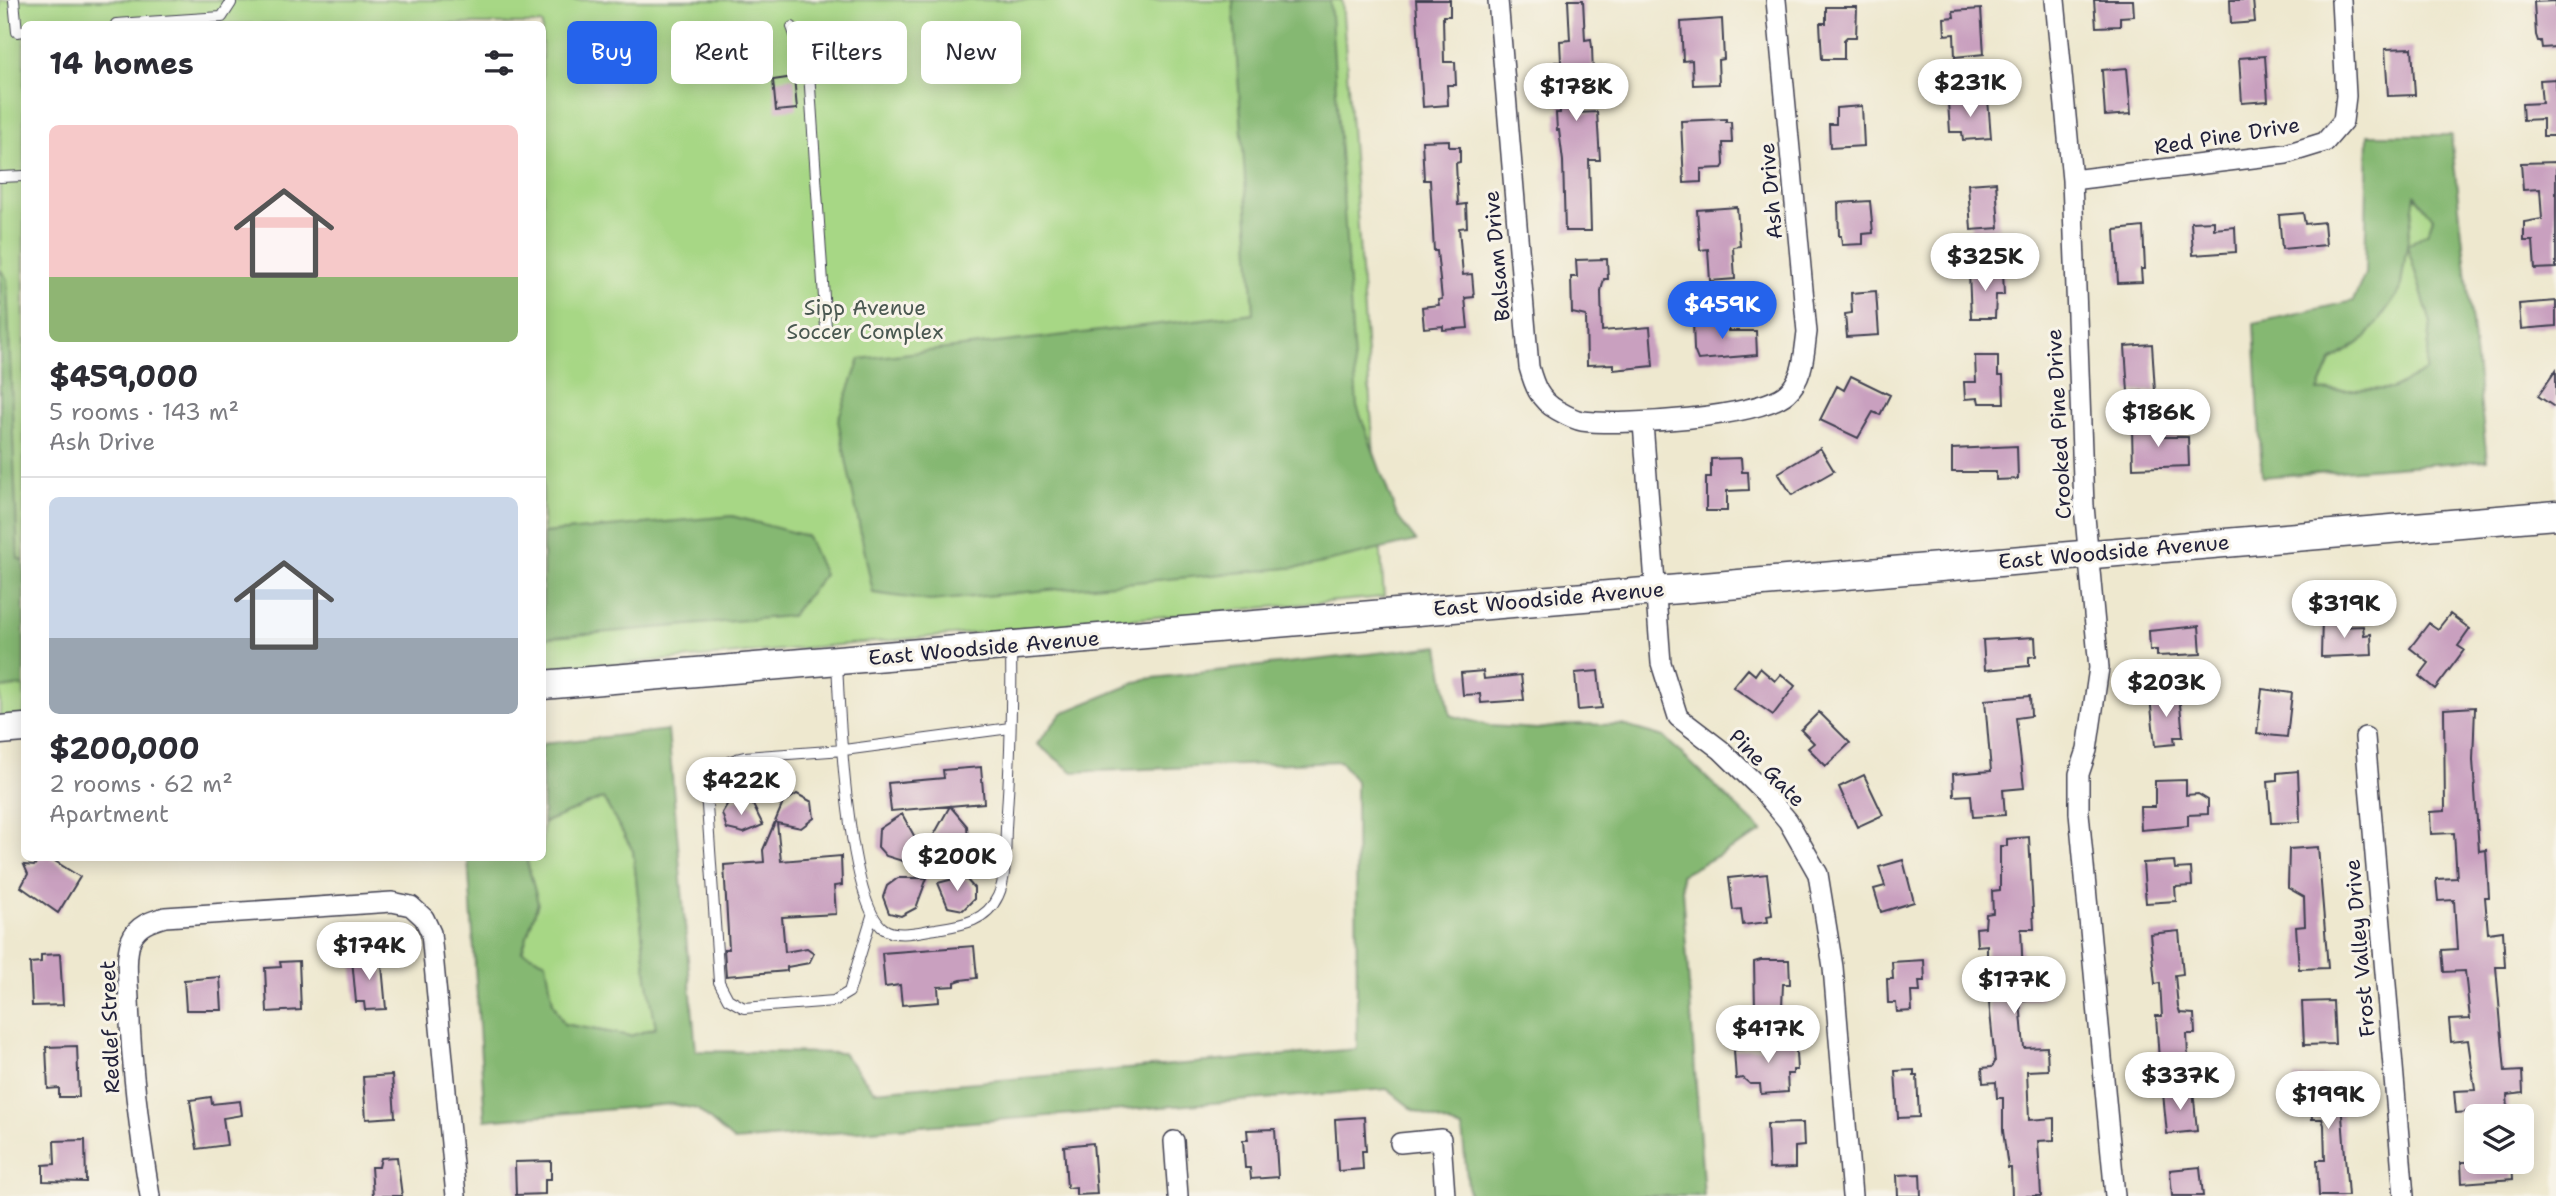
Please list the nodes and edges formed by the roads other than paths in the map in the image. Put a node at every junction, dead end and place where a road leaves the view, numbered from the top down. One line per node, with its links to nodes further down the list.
1 (13, 0): 8 (lane)
2 (1498, 0): 14 (street, Balsam Drive)
3 (1776, 0): 14 (street, Ash Drive)
4 (2055, 0): 12 (street, Crooked Pine Drive)
5 (2341, 0): 12 (street, Red Pine Drive)
6 (231, 4): 7 (lane)
7 (161, 21)
8 (21, 31)
9 (810, 84): 13 (lane)
10 (21, 176): 11 (lane)
11 (0, 177)
12 (2072, 180): 16 (street, Crooked Pine Drive)
13 (826, 328)
14 (1643, 424): 17 (street, Pine Gate)
15 (2556, 515): 16 (main road, East Woodside Avenue)
16 (2088, 554): 17 (main road, East Woodside Avenue); 34 (street, Crooked Pine Drive)
17 (1657, 590): 18 (main road, East Woodside Avenue); 33 (street, Pine Gate)
18 (1011, 646): 19 (main road, East Woodside Avenue); 22 (lane)
19 (837, 660): 20 (main road, East Woodside Avenue); 25 (lane)
20 (546, 685)
21 (21, 728): 23 (main road)
22 (1010, 728): 25 (lane); 26 (lane)
23 (0, 730)
24 (2365, 737): 35 (street, Frost Valley Drive)
25 (844, 750): 26 (lane); 26 (lane)
26 (872, 916)
27 (1174, 1141): 31 (street)
28 (1400, 1143): 32 (street)
29 (150, 1196): 30 (street, Redlef Street)
30 (456, 1196)
31 (1178, 1196)
32 (1445, 1196)
33 (1852, 1196)
34 (2115, 1196)
35 (2404, 1196)

